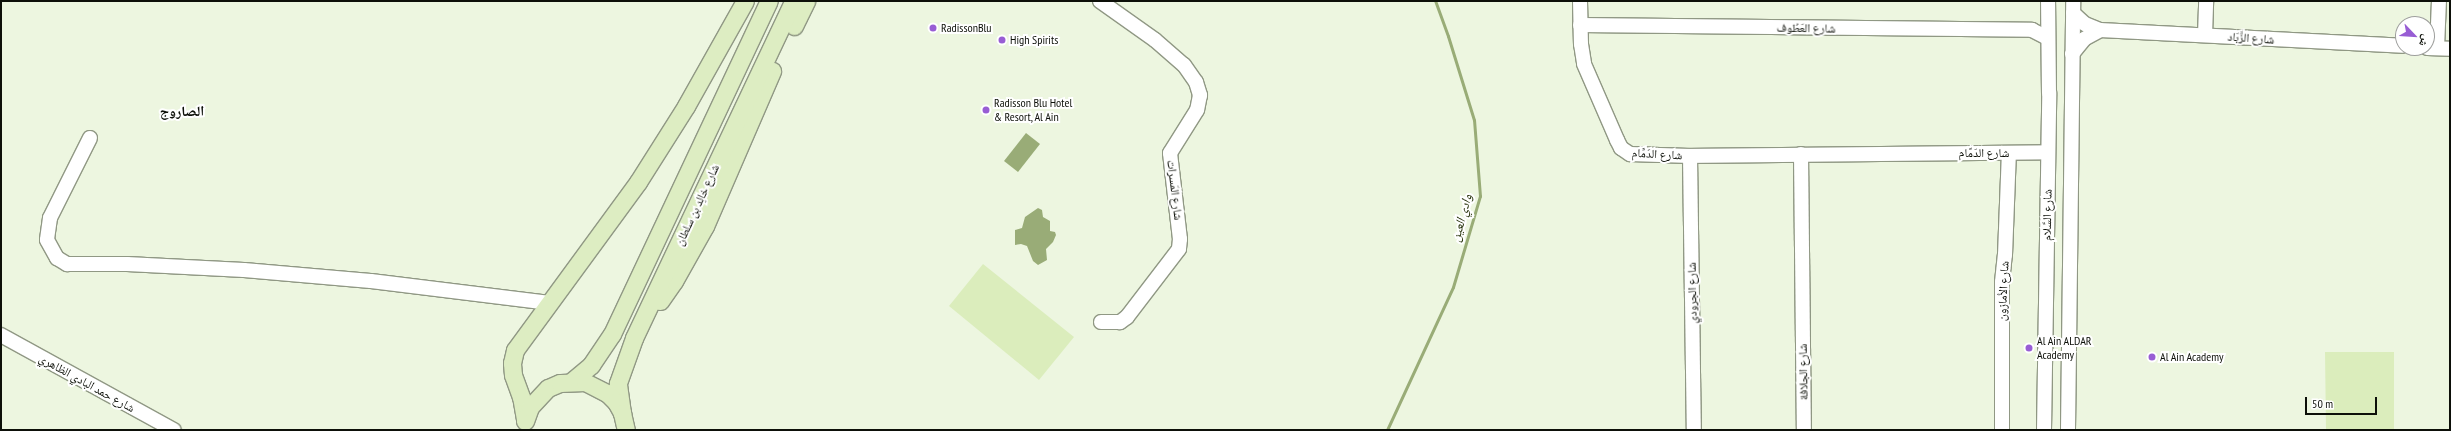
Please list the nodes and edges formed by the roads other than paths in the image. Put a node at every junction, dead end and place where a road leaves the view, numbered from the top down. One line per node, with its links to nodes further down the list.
1 (745, 1): 25 (main road)
2 (770, 1): 29 (main road, شارع خالِد بن سلطان)
3 (793, 1): 28 (main road, شارع خالِد بن سلطان)
4 (806, 1): 28 (main road)
5 (1100, 1): 26 (street, شارع المَسرات)
6 (1580, 1): 12 (street, شارع الدَمَّام)
7 (2048, 1): 11 (street, شارع السَّلام)
8 (2206, 1): 15 (street)
9 (2439, 1): 18 (street)
10 (2073, 7): 14 (street, شارع الزَّبَاد); 19 (street, شارع السَّلام)
11 (2047, 15): 13 (street); 16 (street, شارع السَّلام)
12 (1580, 25): 13 (street, شارع العَطُوف); 24 (street, شارع الدَمَّام)
13 (2032, 30): 16 (street, شارع العَطُوف)
14 (2100, 30): 15 (street, شارع الزَّبَاد); 19 (street)
15 (2205, 35): 17 (street, شارع الزَّبَاد)
16 (2048, 38): 21 (street, شارع السَّلام)
17 (2395, 46)
18 (2438, 48)
19 (2072, 54): 37 (street, شارع السَّلام)
20 (90, 138): 25 (street)
21 (2047, 152): 22 (street, شارع الدَمَّام); 36 (street, شارع السَّلام)
22 (2008, 153): 23 (street, شارع الدَمَّام); 35 (street, شارع الأمازون)
23 (1801, 154): 24 (street, شارع الدَمَّام); 34 (street, شارع الجلافة)
24 (1690, 156): 33 (street, شارع الجرودي)
25 (550, 303): 30 (main road)
26 (1101, 322)
27 (1, 335): 32 (street, شارع حمد البادي الظاهري)
28 (634, 338): 31 (main road, شارع خالِد بن سلطان)
29 (572, 381): 30 (main road); 31 (main road)
30 (524, 424)
31 (627, 424)
32 (174, 430)
33 (1694, 430)
34 (1804, 430)
35 (2002, 430)
36 (2044, 430)
37 (2068, 430)

